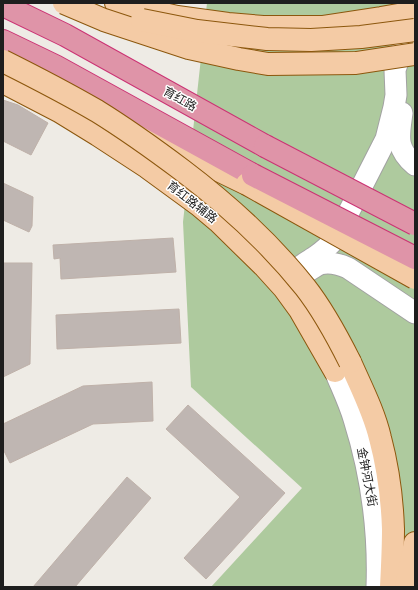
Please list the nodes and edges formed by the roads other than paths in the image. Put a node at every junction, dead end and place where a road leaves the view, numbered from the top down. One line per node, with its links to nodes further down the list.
1 (64, 3): 10 (main road, bridge)
2 (83, 3): 8 (main road, bridge)
3 (116, 3): 6 (main road)
4 (3, 4): 16 (highway, 育红路, bridge)
5 (415, 12): 6 (main road)
6 (347, 23): 10 (street)
7 (415, 23): 10 (street)
8 (415, 30)
9 (3, 41): 18 (highway, bridge)
10 (406, 59): 14 (street); 15 (street)
11 (3, 61): 13 (main road, bridge)
12 (3, 82): 19 (main road, 育红路辅路)
13 (98, 112): 22 (main road, bridge); 28 (main road, bridge)
14 (415, 166): 15 (street)
15 (367, 175): 17 (street)
16 (415, 224)
17 (340, 228): 20 (street); 21 (street)
18 (415, 258)
19 (265, 267): 20 (street); 23 (main road, 育红路辅路)
20 (292, 274): 21 (street); 23 (street)
21 (360, 275): 24 (street)
22 (415, 278)
23 (290, 296): 25 (main road, 育红路辅路)
24 (415, 313)
25 (335, 371): 27 (street, 金钟河大街)
26 (415, 543): 29 (main road)
27 (377, 587)
28 (391, 587)
29 (406, 587)

